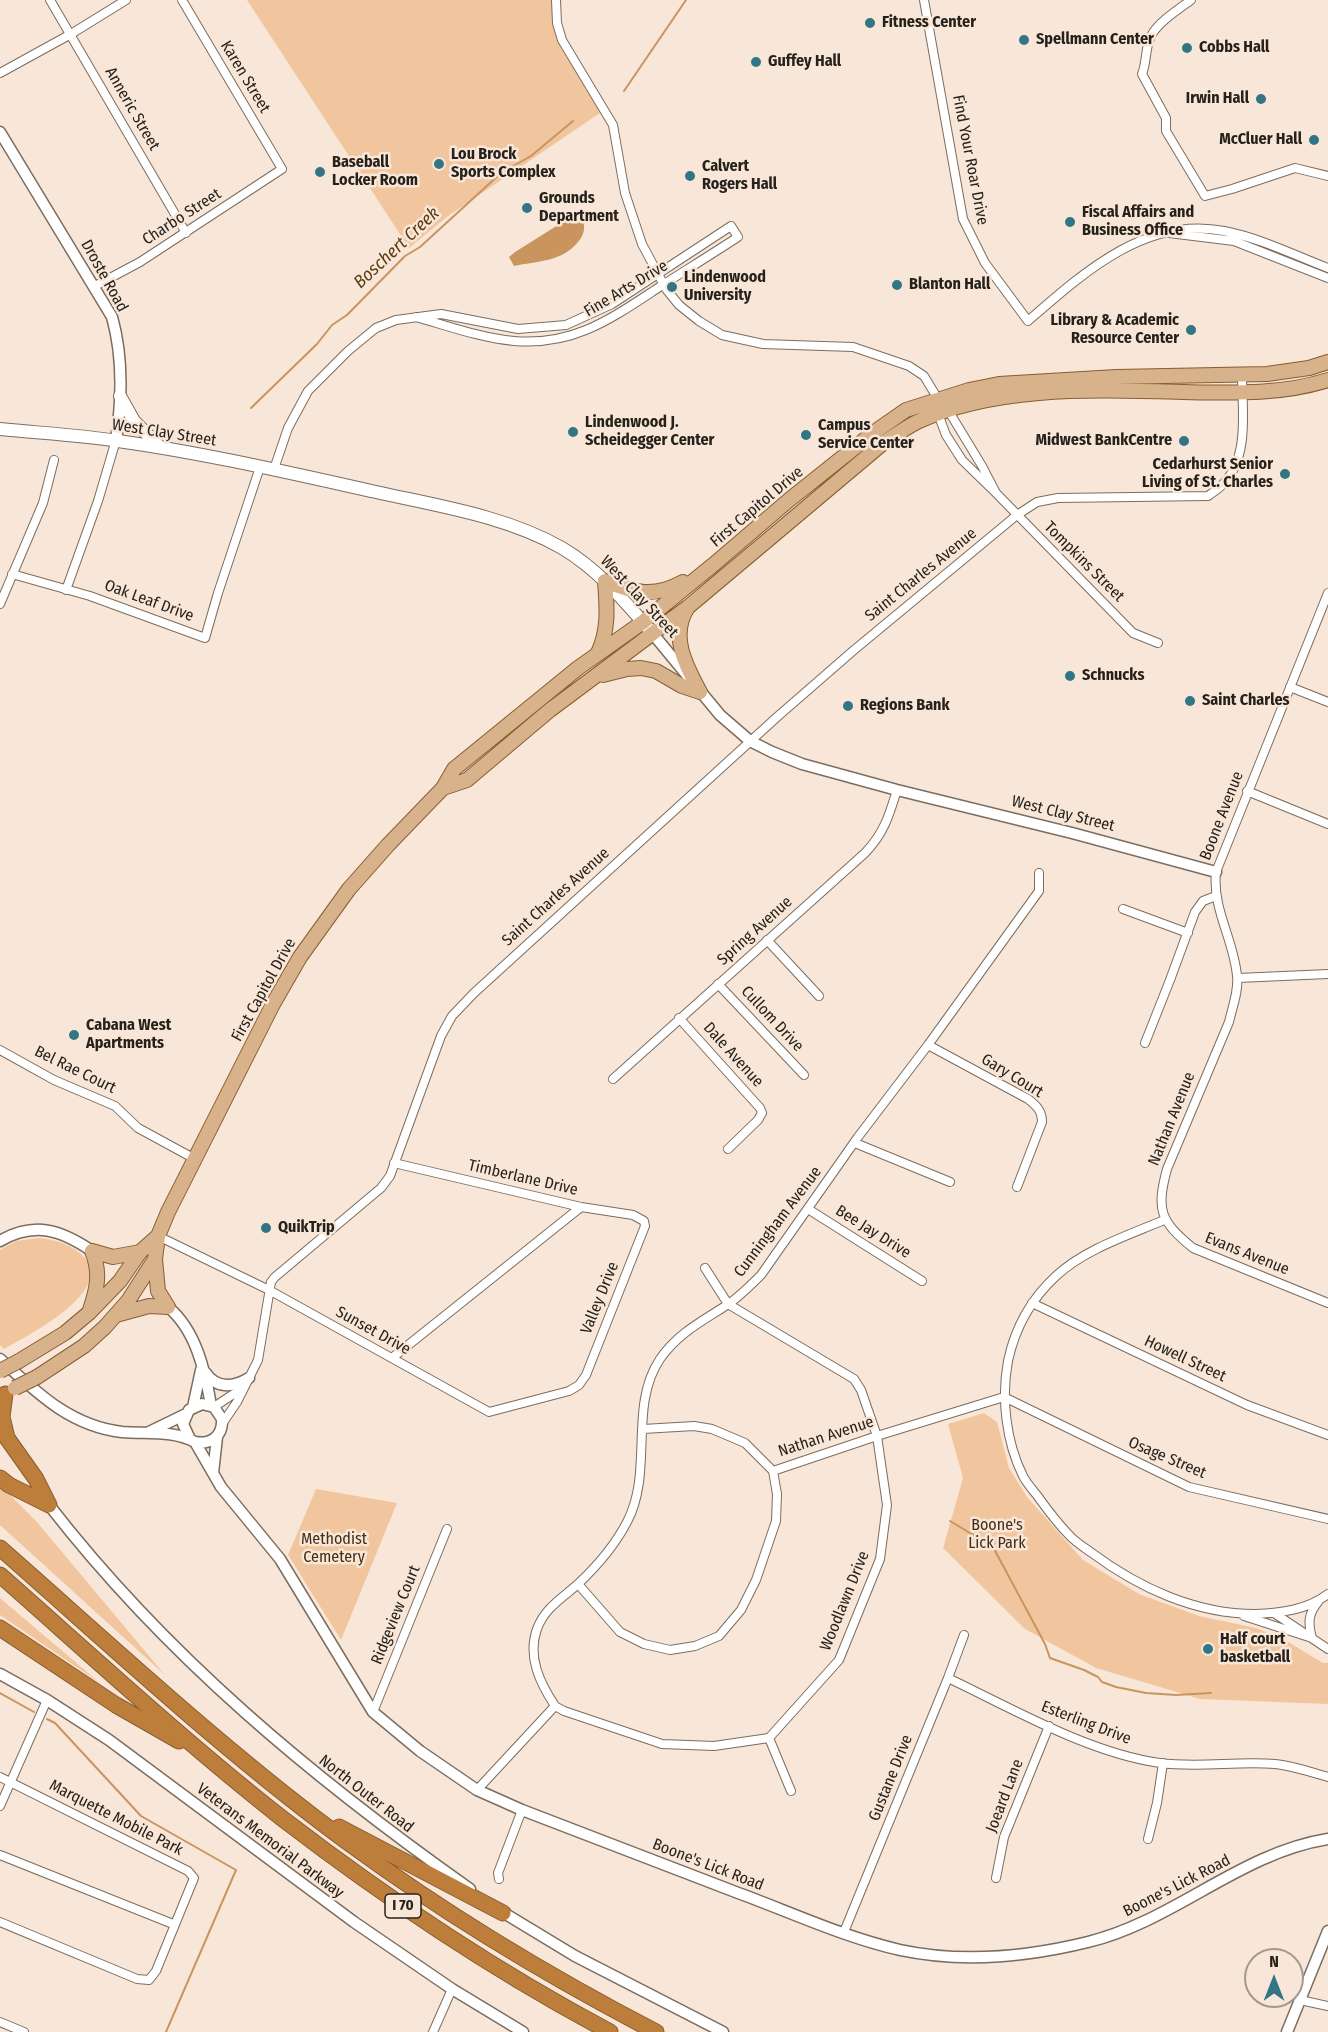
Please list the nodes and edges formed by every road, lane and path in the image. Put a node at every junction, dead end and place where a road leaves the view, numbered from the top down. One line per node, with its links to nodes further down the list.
1 (50, 0): 7 (street, Anneric Street)
2 (126, 0): 7 (street)
3 (182, 0): 10 (street, Karen Street)
4 (556, 0): 15 (street)
5 (924, 0): 12 (street, Find Your Roar Drive)
6 (1191, 0): 11 (street)
7 (71, 34): 8 (street); 13 (street, Anneric Street)
8 (0, 73)
9 (0, 132): 18 (street, Droste Road)
10 (282, 169): 13 (street, Charbo Street)
11 (1328, 176)
12 (1169, 232): 14 (street, Find Your Roar Drive); 16 (street, Find Your Roar Drive)
13 (186, 233): 18 (street, Charbo Street)
14 (1328, 268)
15 (657, 273): 17 (street); 17 (street, Fine Arts Drive); 19 (street, Fine Arts Drive)
16 (1328, 278)
17 (664, 284): 19 (street, Fine Arts Drive); 25 (street)
18 (95, 286): 24 (street, Droste Road)
19 (416, 317): 32 (street, Fine Arts Drive)
20 (1328, 362): 21 (main road, First Capitol Drive)
21 (1242, 375): 23 (street); 25 (main road, First Capitol Drive)
22 (1328, 380): 23 (main road, First Capitol Drive)
23 (1242, 393): 26 (main road, First Capitol Drive); 34 (street)
24 (120, 396): 28 (street, Droste Road); 29 (main road)
25 (938, 399): 26 (street, Tompkins Street); 35 (main road, First Capitol Drive)
26 (943, 412): 33 (street, Tompkins Street); 33 (street, Tompkins Street); 41 (main road, First Capitol Drive)
27 (0, 429): 28 (main road, West Clay Street)
28 (116, 440): 29 (main road, West Clay Street); 38 (street, Droste Road)
29 (161, 448): 31 (main road, West Clay Street)
30 (54, 460): 36 (street)
31 (260, 467): 32 (main road, West Clay Street); 38 (street, Oak Leaf Drive)
32 (274, 469): 37 (main road, West Clay Street)
33 (996, 493): 34 (street, Tompkins Street)
34 (1017, 515): 44 (street, Tompkins Street); 50 (street, Saint Charles Avenue)
35 (713, 565): 37 (main road); 42 (main road, First Capitol Drive)
36 (12, 574): 38 (street, Oak Leaf Drive); 40 (street)
37 (606, 581): 42 (main road, West Clay Street); 45 (main road)
38 (66, 590)
39 (1328, 593): 47 (street, Boone Avenue)
40 (0, 604)
41 (688, 607): 43 (main road, First Capitol Drive); 48 (main road)
42 (643, 622): 43 (main road, West Clay Street); 45 (main road, First Capitol Drive)
43 (653, 634): 46 (main road, First Capitol Drive); 48 (street, West Clay Street)
44 (1158, 643)
45 (598, 654): 51 (main road, First Capitol Drive)
46 (592, 679): 48 (main road); 51 (main road, First Capitol Drive)
47 (1290, 687): 49 (street); 53 (street, Boone Avenue)
48 (700, 692): 50 (street, West Clay Street)
49 (1328, 702)
50 (750, 741): 52 (street, West Clay Street); 74 (street, Saint Charles Avenue)
51 (442, 789): 73 (main road, First Capitol Drive)
52 (897, 790): 55 (street, West Clay Street); 60 (street, Spring Avenue)
53 (1247, 791): 54 (street); 55 (street, Boone Avenue)
54 (1328, 824)
55 (1216, 872): 57 (street, Boone Avenue)
56 (1038, 873): 67 (street, Cunningham Avenue)
57 (1216, 896): 59 (street); 62 (street, Nathan Avenue)
58 (1123, 909): 59 (street)
59 (1188, 933): 66 (street)
60 (767, 940): 63 (street, Spring Avenue); 64 (street)
61 (1328, 974): 62 (street)
62 (1238, 978): 79 (street, Nathan Avenue)
63 (718, 984): 65 (street, Spring Avenue); 69 (street, Cullom Drive)
64 (819, 996)
65 (680, 1018): 70 (street, Spring Avenue); 72 (street, Dale Avenue)
66 (1145, 1043)
67 (928, 1045): 71 (street, Cunningham Avenue); 76 (street, Gary Court)
68 (0, 1050): 73 (street, Bel Rae Court)
69 (804, 1075)
70 (613, 1079)
71 (855, 1143): 75 (street); 78 (street, Cunningham Avenue)
72 (728, 1149)
73 (195, 1159): 81 (main road, First Capitol Drive)
74 (394, 1163): 77 (street, Timberlane Drive); 88 (street, Saint Charles Avenue)
75 (950, 1182)
76 (1017, 1187)
77 (581, 1207): 80 (street, Timberlane Drive); 95 (street)
78 (808, 1209): 87 (street, Bee Jay Drive); 91 (street, Cunningham Avenue)
79 (1164, 1220): 89 (street); 90 (street, Evans Avenue)
80 (644, 1221): 100 (street, Valley Drive)
81 (158, 1236): 84 (main road, First Capitol Drive); 85 (main road, First Capitol Drive); 88 (street, Sunset Drive)
82 (0, 1240): 83 (street)
83 (92, 1251): 84 (main road); 93 (main road)
84 (140, 1252): 93 (main road, First Capitol Drive)
85 (155, 1259): 92 (main road); 94 (main road, First Capitol Drive)
86 (705, 1268): 91 (street)
87 (922, 1281)
88 (269, 1290): 95 (street, Sunset Drive); 99 (street, Saint Charles Avenue)
89 (1032, 1303): 102 (street); 108 (street, Howell Street)
90 (1328, 1303)
91 (728, 1304): 106 (street, Cunningham Avenue); 109 (street, Woodlawn Drive)
92 (168, 1307): 94 (main road); 97 (street)
93 (90, 1312): 98 (main road, First Capitol Drive, bridge)
94 (117, 1316): 101 (main road, First Capitol Drive, bridge)
95 (392, 1358): 100 (street, Sunset Drive)
96 (0, 1359): 107 (street)
97 (201, 1367): 99 (street); 103 (street); 104 (street)
98 (0, 1371)
99 (247, 1383): 103 (street); 105 (street, Saint Charles Avenue)
100 (579, 1385)
101 (7, 1393): 115 (highway)
102 (1004, 1397): 109 (street, Nathan Avenue); 116 (street, Osage Street); 122 (street)
103 (212, 1406): 104 (street); 105 (street)
104 (189, 1410): 107 (street); 111 (street)
105 (222, 1424): 110 (street)
106 (643, 1429): 112 (street); 120 (street, Cunningham Avenue)
107 (149, 1432): 111 (street)
108 (1328, 1435)
109 (877, 1436): 112 (street, Nathan Avenue); 134 (street, Woodlawn Drive)
110 (217, 1437): 111 (street); 113 (street)
111 (192, 1440): 113 (street, Boone's Lick Road)
112 (772, 1471): 120 (street)
113 (213, 1473): 132 (street, Boone's Lick Road)
114 (0, 1478): 115 (highway)
115 (49, 1505): 150 (street, North Outer Road)
116 (1328, 1519)
117 (447, 1529): 132 (street, Ridgeview Court)
118 (0, 1548): 143 (highway, I 70)
119 (0, 1575): 135 (highway, I 70)
120 (578, 1584): 131 (street, Cunningham Avenue)
121 (1324, 1596): 123 (street); 126 (street)
122 (1236, 1613): 123 (street); 126 (street)
123 (1274, 1613): 126 (street)
124 (0, 1628): 135 (highway)
125 (964, 1635): 129 (street, Gustane Drive)
126 (1312, 1638): 127 (street)
127 (1328, 1649)
128 (0, 1674): 130 (street, Veterans Memorial Parkway)
129 (948, 1678): 133 (street, Esterling Drive); 154 (street, Gustane Drive)
130 (47, 1700): 139 (street); 155 (street, Veterans Memorial Parkway)
131 (555, 1706): 134 (street); 140 (street)
132 (373, 1712): 140 (street, Boone's Lick Road)
133 (1049, 1726): 136 (street, Esterling Drive); 148 (street, Joeard Lane)
134 (770, 1738): 141 (street)
135 (210, 1759): 164 (highway, I 70)
136 (1163, 1763): 138 (street, Esterling Drive); 145 (street)
137 (0, 1777): 139 (street, Marquette Mobile Park)
138 (1328, 1778)
139 (10, 1782): 142 (street); 152 (street, Marquette Mobile Park)
140 (477, 1790): 144 (street, Boone's Lick Road)
141 (791, 1791)
142 (0, 1806)
143 (299, 1806): 150 (highway); 165 (highway, I 70)
144 (522, 1810): 149 (street); 154 (street, Boone's Lick Road)
145 (1148, 1839)
146 (1328, 1839): 154 (street, Boone's Lick Road)
147 (0, 1855): 152 (street)
148 (996, 1878)
149 (499, 1879)
150 (503, 1913): 166 (street, North Outer Road)
151 (0, 1922): 152 (street, Marquette Mobile Park)
152 (174, 1924)
153 (1328, 1931): 156 (street)
154 (844, 1932)
155 (452, 1989): 162 (street); 163 (street, Veterans Memorial Parkway)
156 (1304, 1990)
157 (1304, 2001): 158 (street)
158 (1328, 2006)
159 (1297, 2008): 167 (street)
160 (0, 2022): 161 (street)
161 (24, 2032)
162 (433, 2032)
163 (523, 2032)
164 (610, 2032)
165 (656, 2032)
166 (723, 2032)
167 (1287, 2032)

